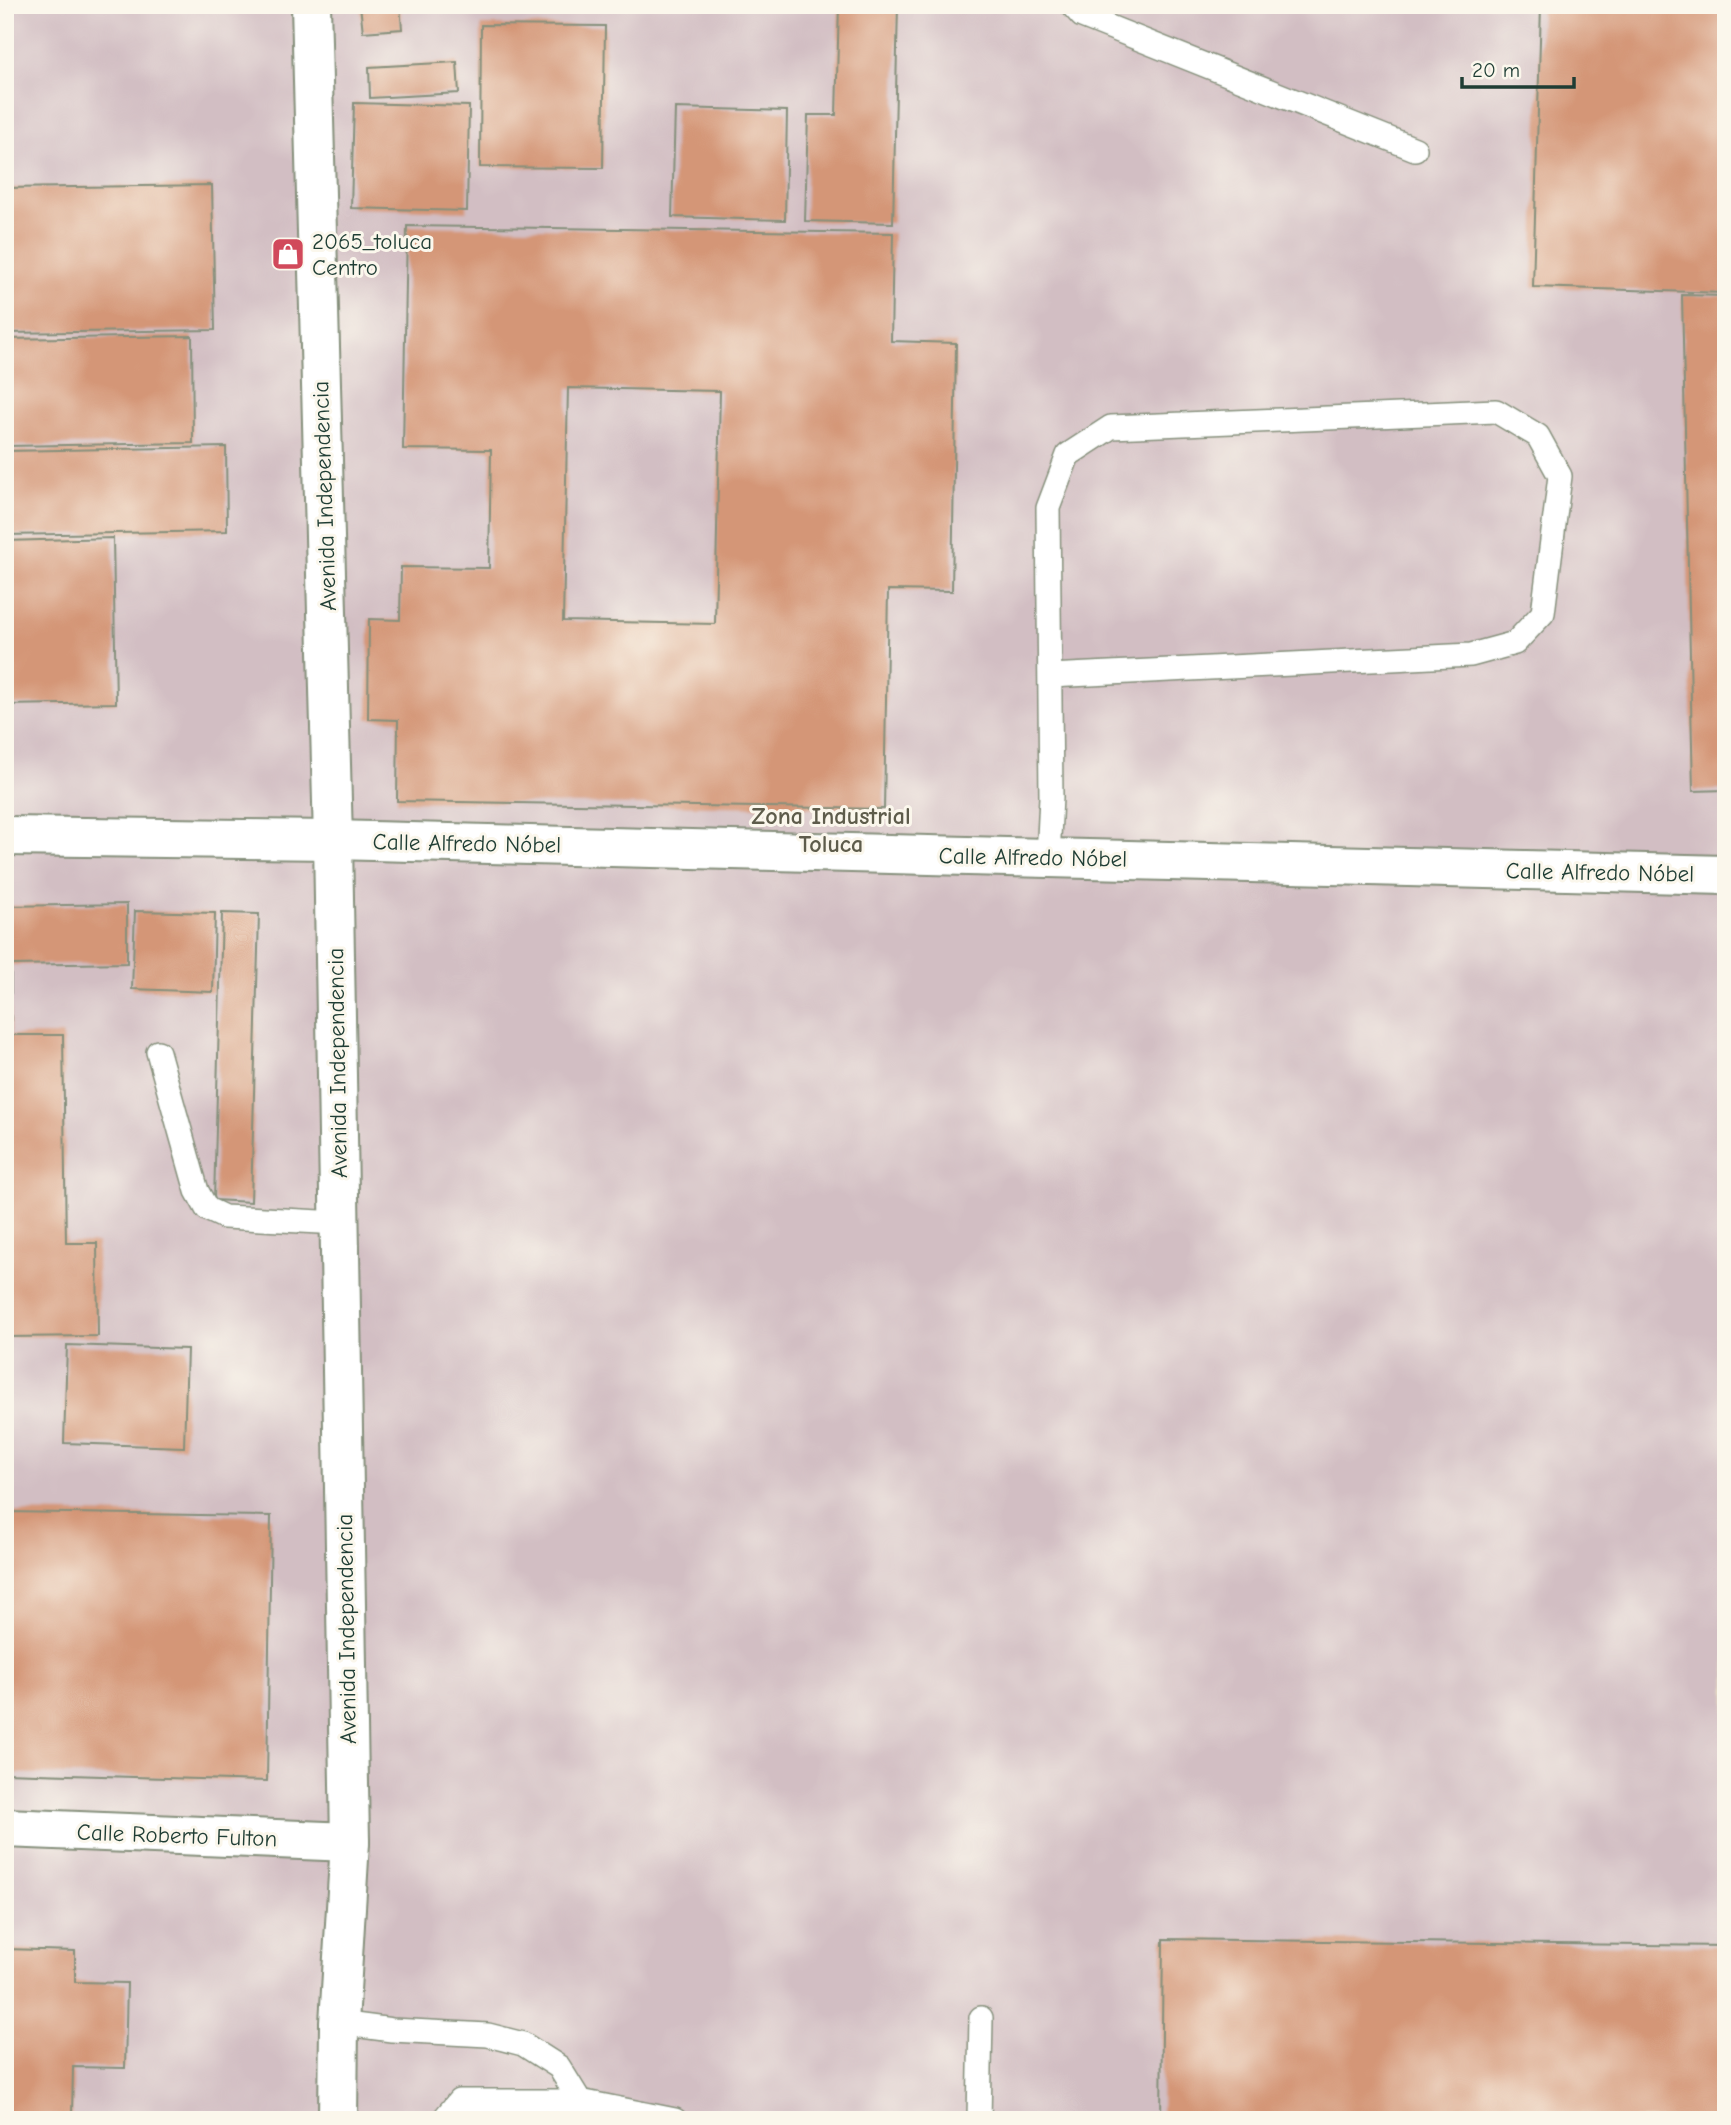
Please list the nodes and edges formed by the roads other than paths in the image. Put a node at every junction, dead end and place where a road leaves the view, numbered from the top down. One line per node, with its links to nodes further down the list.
1 (310, 5): 6 (main road, Avenida Independencia)
2 (1072, 5): 3 (lane)
3 (1415, 149)
4 (1050, 676): 4 (lane); 7 (lane)
5 (5, 836): 6 (main road, Calle Alfredo Nóbel)
6 (334, 840): 7 (main road, Calle Alfredo Nóbel); 10 (main road, Avenida Independencia)
7 (1048, 858): 8 (main road, Calle Alfredo Nóbel)
8 (1726, 875)
9 (158, 1052): 10 (lane)
10 (340, 1223): 12 (main road, Avenida Independencia)
11 (5, 1828): 12 (main road, Calle Roberto Fulton)
12 (350, 1842): 14 (main road, Avenida Independencia)
13 (981, 2018): 19 (lane)
14 (339, 2024): 15 (lane); 16 (main road, Avenida Independencia)
15 (580, 2101): 17 (lane); 18 (lane)
16 (338, 2120)
17 (443, 2120)
18 (675, 2120)
19 (979, 2120)

